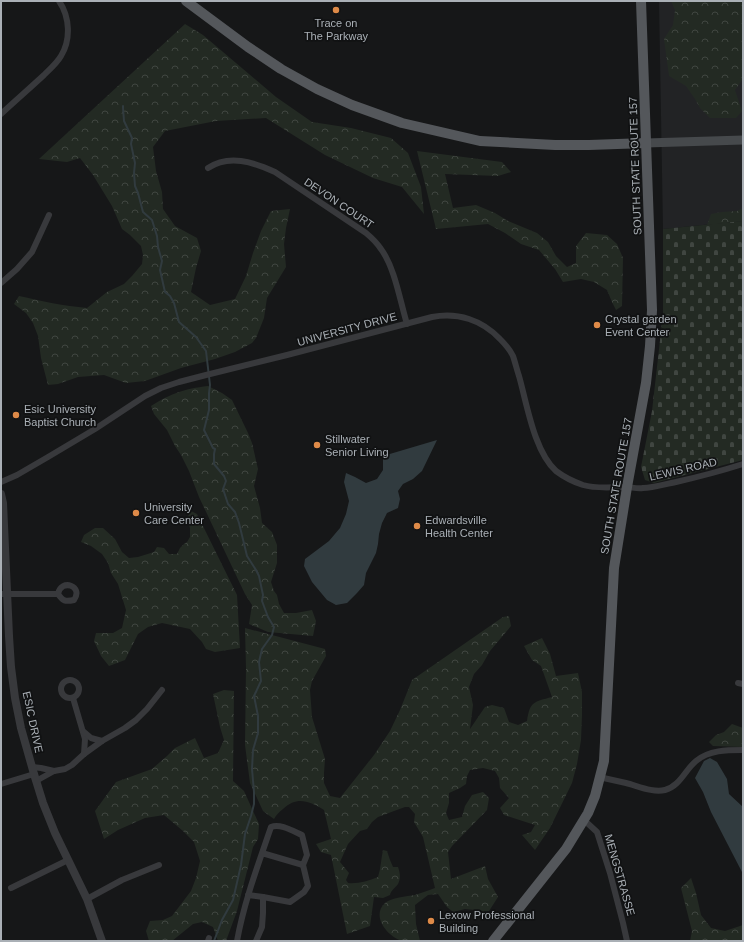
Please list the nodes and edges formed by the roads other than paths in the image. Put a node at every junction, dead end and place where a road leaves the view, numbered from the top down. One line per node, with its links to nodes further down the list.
1 (59, 1): 4 (street)
2 (186, 1): 6 (main road)
3 (640, 1): 6 (main road, SOUTH STATE ROUTE 157)
4 (1, 114)
5 (743, 140): 6 (main road)
6 (646, 143): 13 (main road, SOUTH STATE ROUTE 157)
7 (208, 168): 10 (street, DEVON COURT)
8 (49, 215): 9 (street)
9 (1, 283)
10 (406, 324): 12 (street, UNIVERSITY DRIVE); 13 (street, UNIVERSITY DRIVE)
11 (743, 464): 13 (street, LEWIS ROAD)
12 (1, 482)
13 (627, 487): 25 (main road, SOUTH STATE ROUTE 157)
14 (1, 494): 15 (street, ESIC DRIVE)
15 (4, 594): 16 (street); 24 (street, ESIC DRIVE)
16 (58, 594)
17 (162, 690): 20 (street)
18 (73, 698): 19 (street)
19 (84, 732): 20 (street); 22 (street)
20 (102, 741): 22 (street)
21 (743, 750): 25 (street)
22 (84, 754): 23 (street)
23 (54, 771): 24 (street); 24 (street)
24 (34, 774): 26 (street); 29 (street, ESIC DRIVE)
25 (600, 777): 27 (main road, SOUTH STATE ROUTE 157)
26 (1, 784)
27 (584, 820): 39 (main road, SOUTH STATE ROUTE 157); 40 (street, MENGSTRASSE)
28 (262, 853): 31 (street); 31 (street); 33 (street)
29 (68, 860): 32 (street); 35 (street, ESIC DRIVE)
30 (159, 865): 35 (street)
31 (303, 865): 34 (street)
32 (11, 888)
33 (248, 896): 34 (street); 37 (street)
34 (263, 897): 38 (street)
35 (87, 899): 36 (street, ESIC DRIVE)
36 (101, 941)
37 (237, 941)
38 (256, 941)
39 (493, 941)
40 (627, 941)

